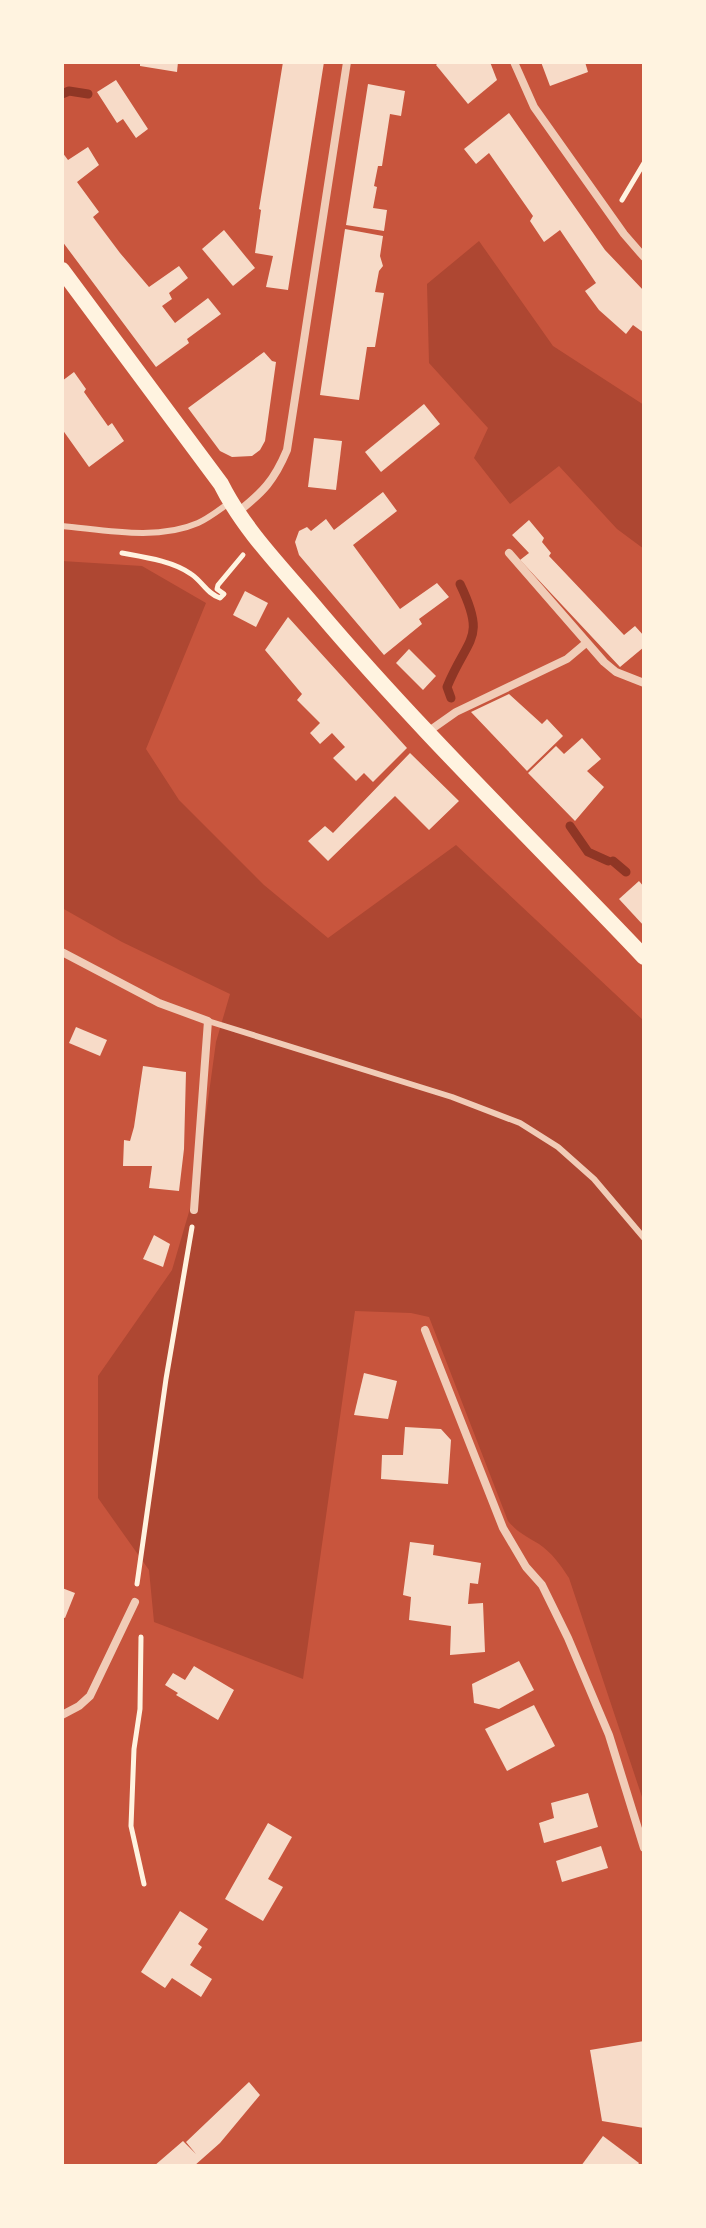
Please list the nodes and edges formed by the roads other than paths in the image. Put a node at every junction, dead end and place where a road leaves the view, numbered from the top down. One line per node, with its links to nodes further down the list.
1 (347, 62): 5 (street)
2 (514, 62): 3 (street)
3 (644, 257)
4 (62, 270): 5 (main road)
5 (233, 508): 6 (lane); 10 (main road)
6 (62, 526)
7 (509, 553): 8 (street)
8 (586, 643): 9 (street); 10 (street)
9 (644, 683)
10 (429, 731): 12 (main road)
11 (62, 952): 13 (street)
12 (644, 957)
13 (208, 1021): 14 (street); 15 (lane)
14 (194, 1210)
15 (644, 1238)
16 (425, 1330): 19 (street)
17 (135, 1602): 18 (street)
18 (62, 1715)
19 (644, 1848)

